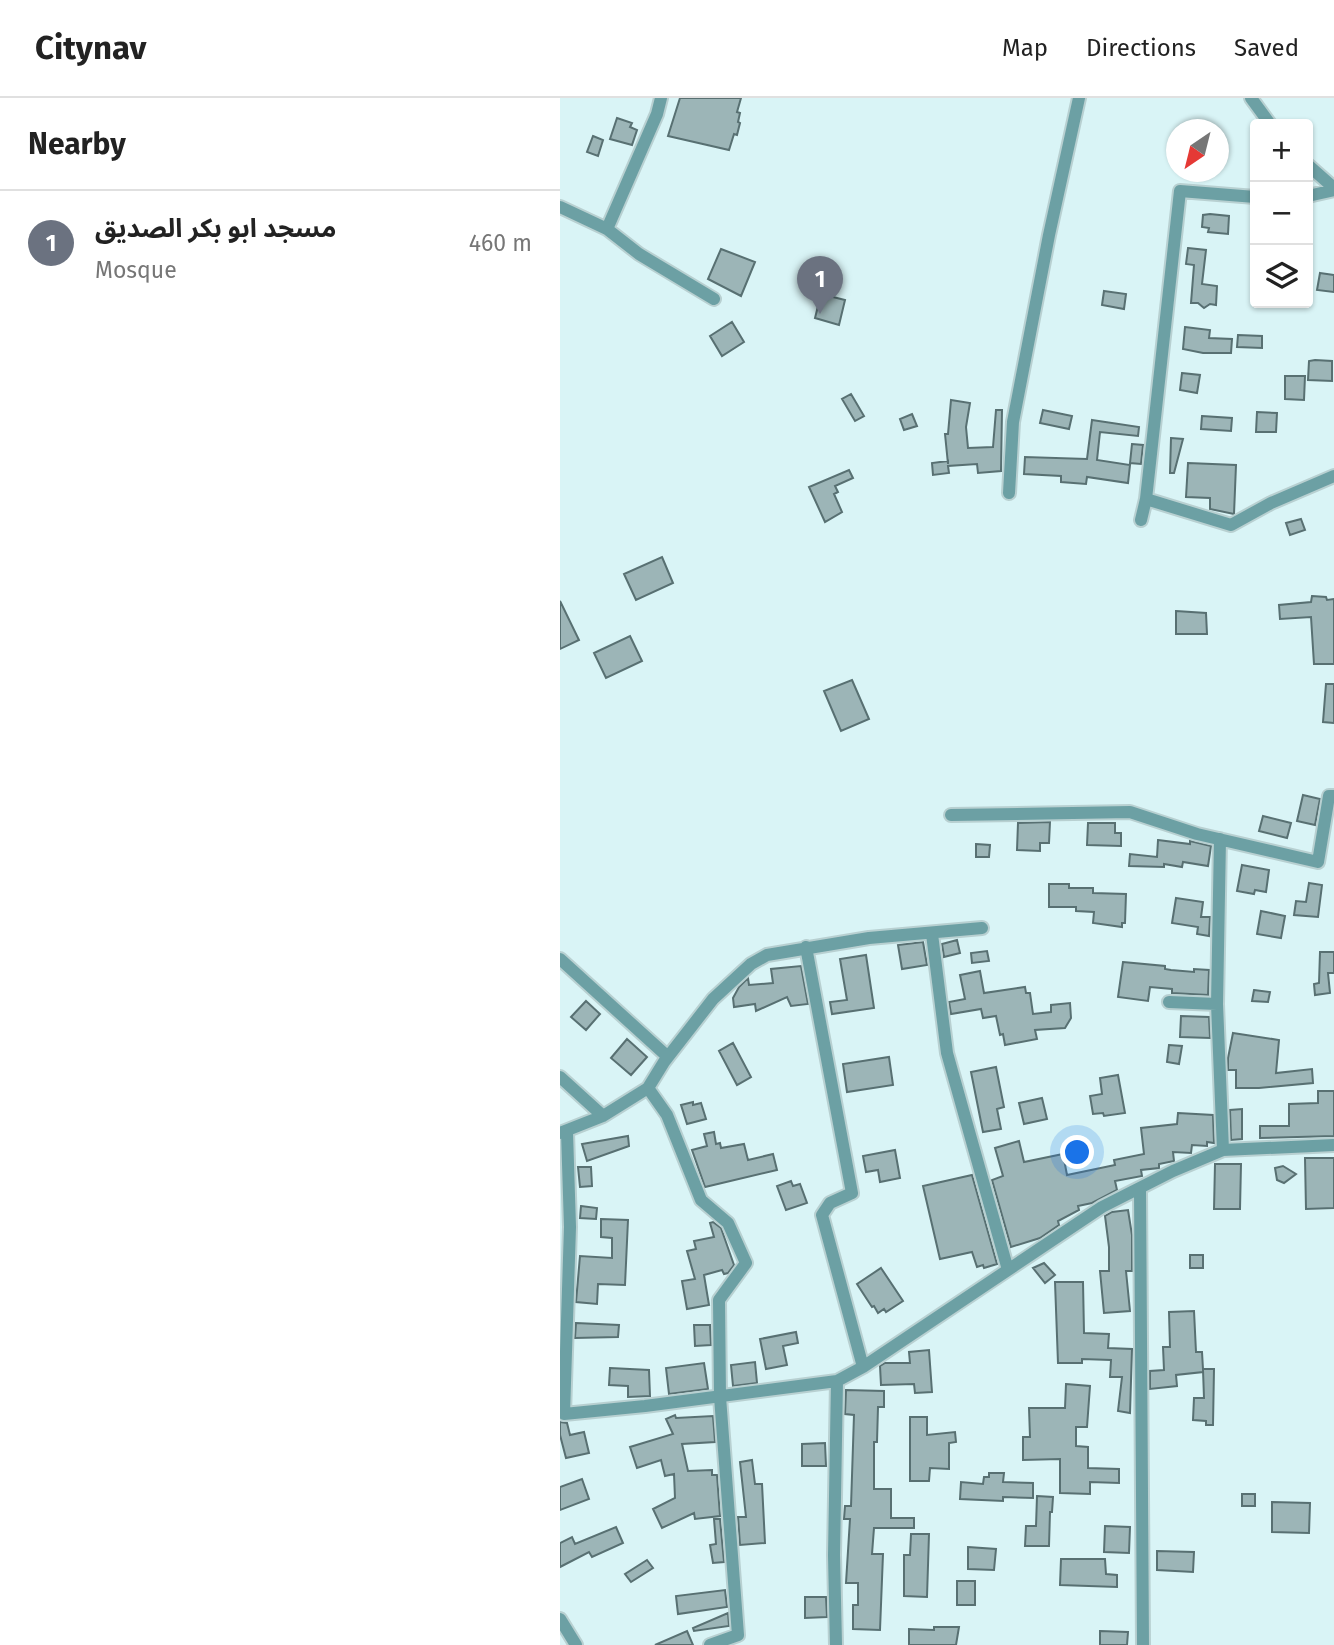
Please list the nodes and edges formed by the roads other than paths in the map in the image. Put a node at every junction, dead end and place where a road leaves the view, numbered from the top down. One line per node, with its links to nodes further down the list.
1 (661, 98): 10 (street)
2 (1079, 98): 13 (street)
3 (1251, 98): 4 (street)
4 (1266, 119)
5 (1313, 170): 6 (street)
6 (1334, 189): 7 (street)
7 (1313, 195)
8 (1250, 197): 14 (street)
9 (560, 207): 10 (street)
10 (607, 229): 11 (street)
11 (713, 299)
12 (1334, 476): 14 (street)
13 (1009, 494)
14 (1146, 499): 15 (street)
15 (1141, 520)
16 (1331, 796): 18 (street)
17 (951, 815): 18 (street)
18 (1220, 839): 24 (street)
19 (982, 928): 20 (street)
20 (932, 934): 21 (street); 33 (street)
21 (806, 947): 25 (street); 34 (street)
22 (560, 959): 25 (street)
23 (1169, 1002): 24 (street)
24 (1217, 1004): 31 (street)
25 (668, 1057): 27 (street)
26 (560, 1077): 28 (street)
27 (648, 1087): 28 (street); 36 (street)
28 (603, 1116): 29 (street)
29 (564, 1133): 37 (street)
30 (1334, 1145): 31 (street)
31 (1223, 1150): 32 (street)
32 (1140, 1189): 33 (street); 42 (street)
33 (1008, 1270): 34 (street)
34 (863, 1367): 35 (street)
35 (837, 1381): 36 (street); 41 (street)
36 (720, 1397): 37 (street); 40 (street)
37 (562, 1415)
38 (560, 1619): 39 (street)
39 (576, 1645)
40 (710, 1645)
41 (836, 1645)
42 (1143, 1645)

